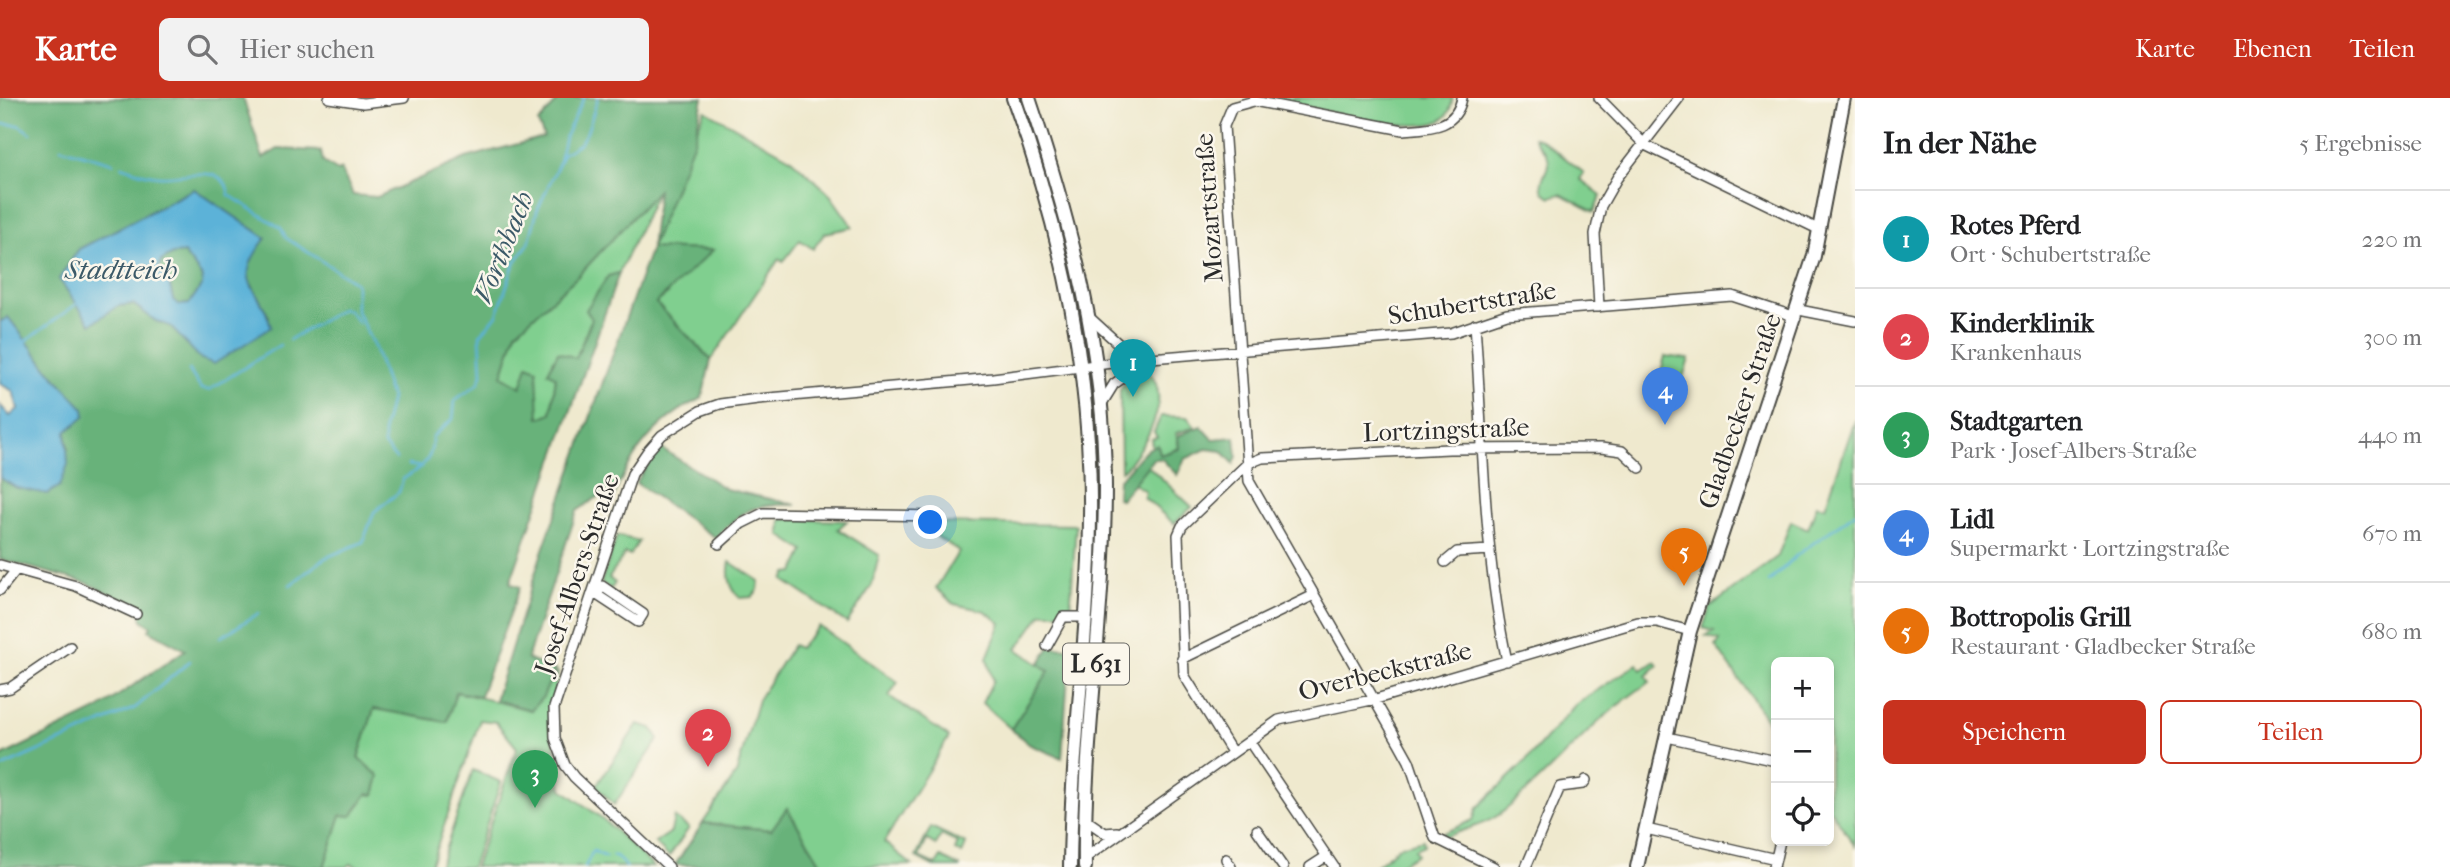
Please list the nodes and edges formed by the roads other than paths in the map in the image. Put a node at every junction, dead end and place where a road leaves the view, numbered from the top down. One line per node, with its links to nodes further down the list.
1 (329, 98): 2 (street)
2 (404, 98)
3 (1013, 98): 19 (main road, L 631)
4 (1029, 98): 13 (main road, L 631)
5 (1462, 98): 16 (street, Mozartstraße)
6 (1599, 98): 9 (street)
7 (1679, 98): 9 (street)
8 (1844, 98): 10 (main road, Gladbecker Straße)
9 (1645, 145): 10 (street); 11 (street)
10 (1820, 230): 12 (main road, Gladbecker Straße)
11 (1599, 307): 12 (street, Schubertstraße); 15 (street, Schubertstraße)
12 (1797, 313): 14 (street, Schubertstraße); 35 (main road, Gladbecker Straße)
13 (1089, 317): 17 (street, Schubertstraße); 18 (main road, L 631)
14 (1855, 321)
15 (1475, 324): 16 (street, Schubertstraße); 21 (street)
16 (1239, 350): 17 (street, Schubertstraße); 22 (street)
17 (1151, 358): 18 (street, Schubertstraße); 20 (street, Schubertstraße)
18 (1096, 365): 19 (street, Josef-Albers-Straße); 20 (main road, L 631)
19 (1081, 366): 34 (main road, L 631); 54 (street, Josef-Albers-Straße)
20 (1101, 407): 47 (main road, L 631)
21 (1484, 448): 22 (street, Lortzingstraße); 23 (street, Lortzingstraße); 26 (street)
22 (1247, 464): 32 (street); 38 (street)
23 (1640, 468)
24 (939, 516): 25 (street)
25 (719, 544)
26 (1490, 550): 27 (street); 39 (street)
27 (1446, 562)
28 (0, 565): 29 (street)
29 (16, 570): 31 (street); 33 (street)
30 (602, 586): 30 (street)
31 (0, 590)
32 (1314, 595): 38 (street); 41 (street)
33 (136, 614)
34 (1085, 617): 36 (street); 55 (main road, L 631)
35 (1690, 631): 39 (street, Overbeckstraße); 42 (main road, Gladbecker Straße)
36 (1047, 646)
37 (70, 647): 40 (street)
38 (1182, 659): 44 (street)
39 (1507, 661): 41 (street, Overbeckstraße)
40 (0, 690)
41 (1376, 699): 43 (street, Overbeckstraße); 59 (street)
42 (1667, 737): 45 (street); 49 (main road, Gladbecker Straße)
43 (1249, 741): 44 (street, Overbeckstraße); 51 (street)
44 (1232, 751): 50 (street, Overbeckstraße)
45 (1771, 760)
46 (1586, 780): 60 (street)
47 (1086, 820): 50 (street); 52 (main road, L 631)
48 (1257, 830): 56 (street)
49 (1646, 830): 53 (street); 61 (main road, Gladbecker Straße)
50 (1118, 832): 52 (street, Overbeckstraße)
51 (1326, 856): 57 (street); 58 (street)
52 (1085, 862)
53 (1775, 863)
54 (669, 867)
55 (1070, 867)
56 (1283, 867)
57 (1310, 867)
58 (1334, 867)
59 (1494, 867)
60 (1525, 867)
61 (1637, 867)

